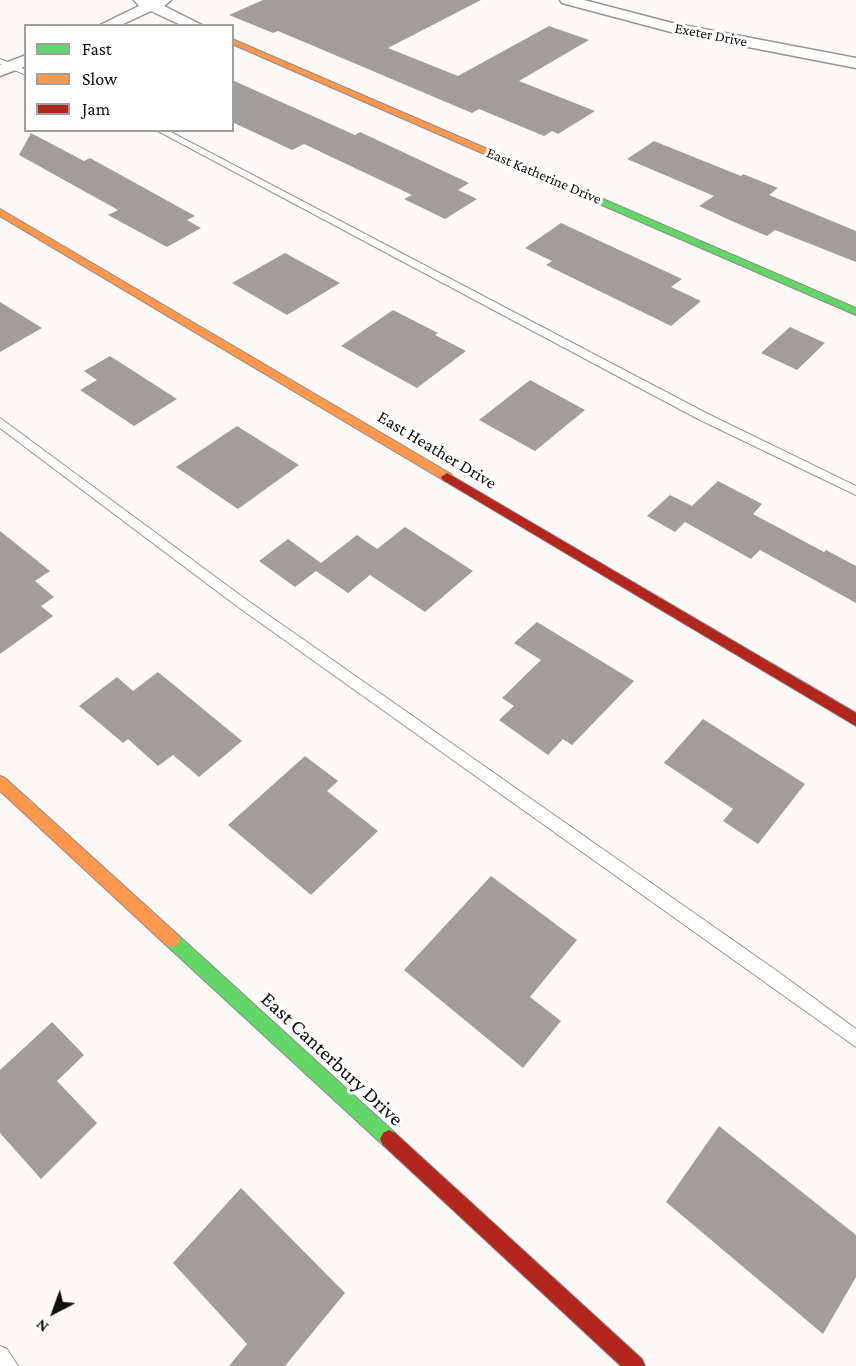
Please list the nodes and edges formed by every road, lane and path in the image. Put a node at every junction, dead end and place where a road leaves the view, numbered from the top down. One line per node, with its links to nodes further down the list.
1 (567, 0): 6 (street, Exeter Drive)
2 (151, 2): 3 (street); 4 (street)
3 (109, 24)
4 (193, 24)
5 (234, 42): 9 (street, East Katherine Drive)
6 (856, 63)
7 (164, 132): 11 (lane)
8 (0, 212): 12 (street, East Heather Drive)
9 (856, 312)
10 (0, 422): 14 (lane)
11 (856, 491)
12 (856, 720)
13 (0, 782): 17 (street, East Canterbury Drive)
14 (856, 1039)
15 (0, 1356): 16 (lane)
16 (8, 1366)
17 (635, 1366)

